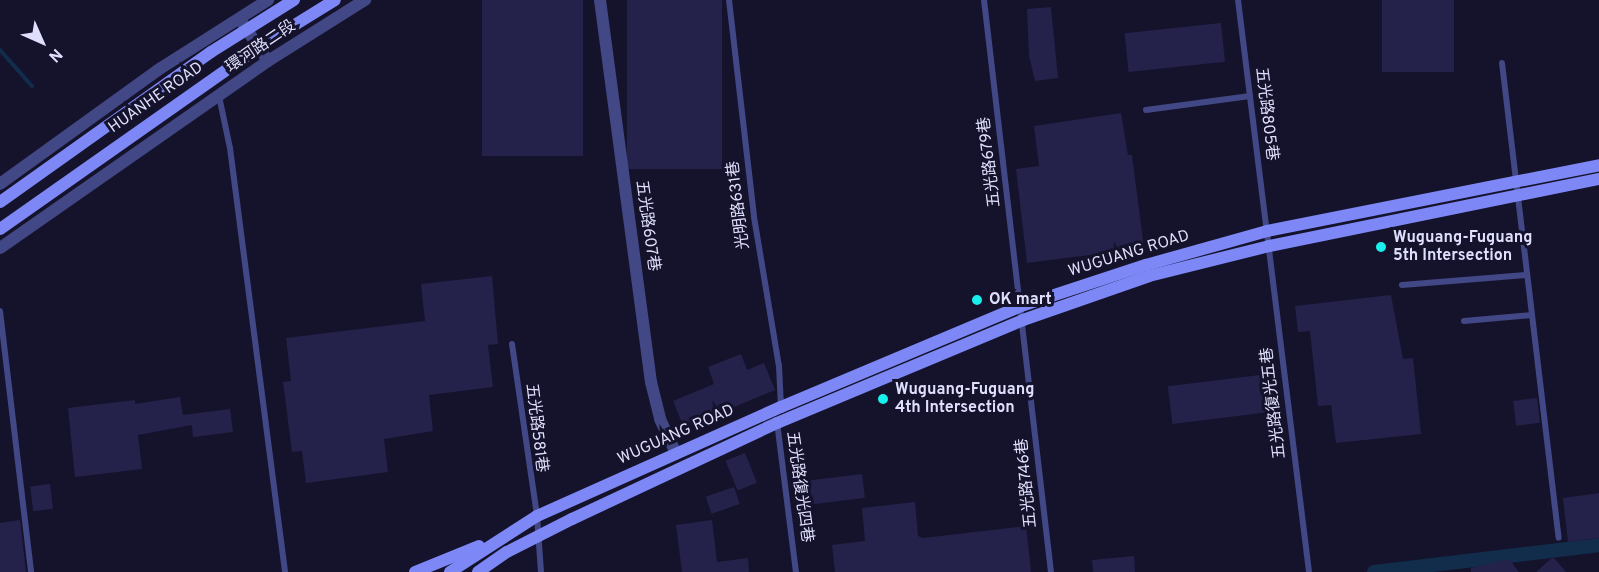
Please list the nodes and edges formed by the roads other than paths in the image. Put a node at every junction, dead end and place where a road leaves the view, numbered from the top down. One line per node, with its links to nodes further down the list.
1 (268, 0): 10 (street)
2 (294, 0): 11 (main road, HUANHE ROAD)
3 (365, 0): 9 (street, 環河路二段)
4 (600, 0): 38 (street, 五光路607巷)
5 (729, 0): 36 (lane, 光明路631巷)
6 (984, 0): 30 (lane, 五光路679巷)
7 (1238, 0): 16 (lane, 五光路805巷)
8 (331, 1): 9 (street); 12 (main road, HUANHE ROAD)
9 (338, 17): 13 (street, 環河路二段)
10 (239, 18): 11 (street); 21 (street)
11 (247, 29): 12 (street); 23 (main road, HUANHE ROAD)
12 (259, 47): 13 (street); 24 (main road, HUANHE ROAD)
13 (268, 61): 15 (street, 環河路二段)
14 (1502, 63): 20 (lane)
15 (219, 96): 27 (street, 環河路二段); 46 (lane)
16 (1250, 96): 17 (lane); 25 (lane, 五光路805巷)
17 (1146, 110)
18 (1599, 165): 20 (main road, WUGUANG ROAD)
19 (1599, 179): 22 (main road, WUGUANG ROAD)
20 (1516, 182): 22 (lane); 25 (main road, WUGUANG ROAD)
21 (0, 184)
22 (1518, 196): 26 (main road, WUGUANG ROAD); 28 (lane)
23 (0, 202)
24 (0, 229)
25 (1267, 231): 26 (lane, 五光路復光五巷); 30 (main road, WUGUANG ROAD)
26 (1269, 246): 33 (main road, WUGUANG ROAD); 44 (lane, 五光路復光五巷)
27 (0, 248)
28 (1526, 274): 29 (lane); 32 (lane)
29 (1402, 285)
30 (1021, 306): 33 (lane, 五光路679巷); 36 (main road, WUGUANG ROAD)
31 (0, 311): 45 (lane)
32 (1532, 315): 34 (lane); 41 (lane)
33 (1023, 320): 37 (main road, WUGUANG ROAD); 52 (lane, 五光路746巷)
34 (1464, 321)
35 (512, 344): 39 (lane, 五光路581巷)
36 (781, 406): 37 (lane, 五光路復光四巷); 38 (main road, WUGUANG ROAD)
37 (777, 423): 40 (main road, WUGUANG ROAD); 51 (lane, 五光路復光四巷)
38 (676, 453): 39 (main road, WUGUANG ROAD)
39 (537, 516): 40 (lane, 五光路581巷); 42 (main road, WUGUANG ROAD)
40 (536, 537): 43 (main road, WUGUANG ROAD); 50 (lane, 五光路581巷)
41 (1559, 538)
42 (496, 539): 43 (main road); 47 (main road, WUGUANG ROAD); 48 (main road, WUGUANG ROAD)
43 (507, 552): 49 (main road, WUGUANG ROAD)
44 (1308, 571)
45 (31, 572)
46 (285, 572)
47 (415, 572)
48 (450, 572)
49 (478, 572)
50 (541, 572)
51 (796, 572)
52 (1051, 572)

